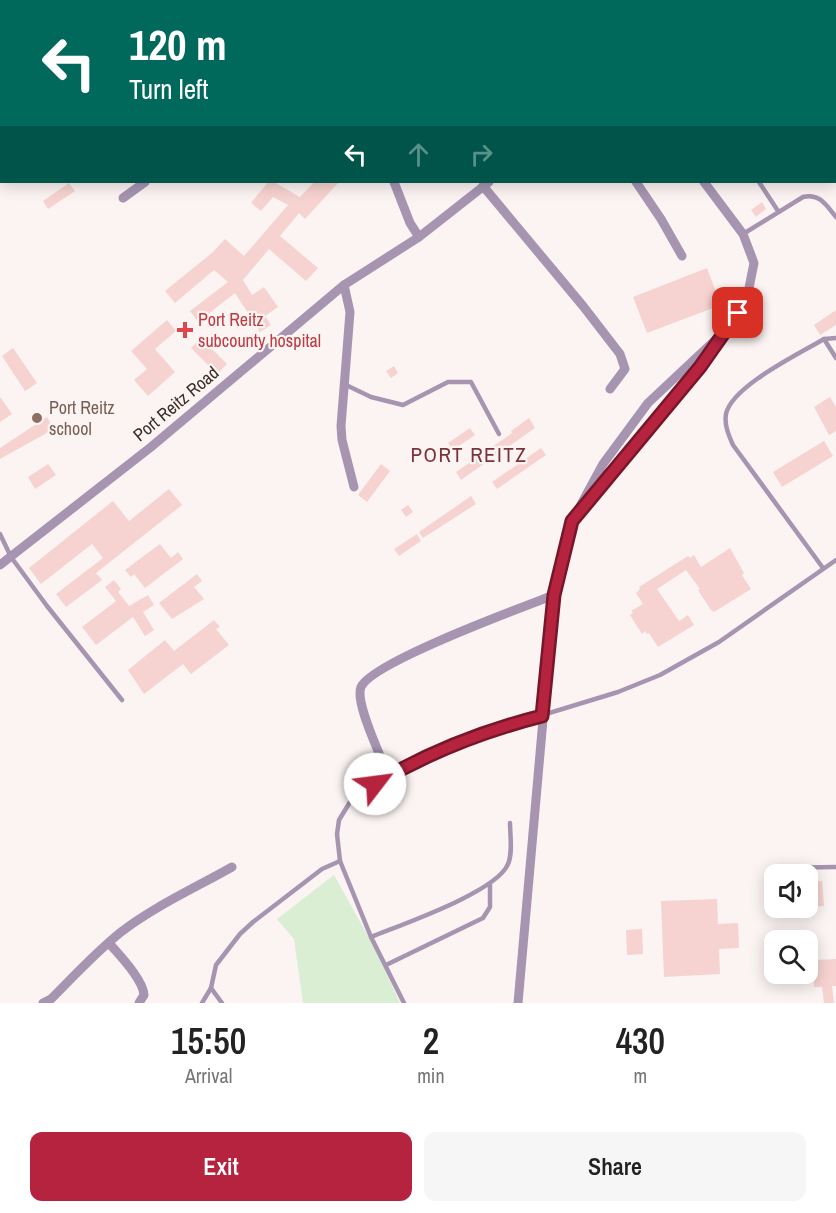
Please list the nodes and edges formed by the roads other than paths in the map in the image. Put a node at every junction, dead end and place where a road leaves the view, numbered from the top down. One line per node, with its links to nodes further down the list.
1 (144, 183): 7 (street)
2 (393, 183): 11 (street)
3 (637, 183): 12 (street)
4 (705, 183): 10 (street)
5 (760, 183): 8 (lane)
6 (486, 184): 11 (street, Port Reitz Road); 19 (street)
7 (123, 198)
8 (778, 211): 9 (lane); 10 (lane)
9 (836, 217)
10 (743, 234): 14 (street)
11 (419, 237): 13 (street, Port Reitz Road)
12 (682, 256)
13 (344, 285): 18 (street); 24 (street, Port Reitz Road)
14 (728, 328): 22 (street); 22 (street)
15 (836, 338): 16 (lane)
16 (824, 339): 17 (lane); 27 (lane)
17 (836, 358)
18 (344, 384): 20 (lane); 21 (street)
19 (610, 389)
20 (499, 434)
21 (354, 487)
22 (572, 521): 28 (street)
23 (0, 534): 24 (lane)
24 (11, 556): 26 (street, Port Reitz Road); 29 (lane)
25 (836, 560): 27 (lane)
26 (0, 565)
27 (823, 568): 30 (lane)
28 (554, 595): 30 (street); 31 (street)
29 (122, 700)
30 (542, 716): 33 (lane); 47 (street)
31 (382, 760)
32 (510, 823): 37 (lane)
33 (340, 861): 38 (lane); 41 (lane)
34 (232, 867): 39 (street)
35 (818, 867): 36 (lane)
36 (836, 867)
37 (490, 884): 38 (lane); 40 (lane)
38 (371, 937): 40 (lane)
39 (108, 943): 42 (street); 43 (street)
40 (386, 965): 46 (lane)
41 (211, 988): 44 (lane); 45 (lane)
42 (43, 1003)
43 (139, 1003)
44 (202, 1003)
45 (222, 1003)
46 (404, 1003)
47 (518, 1003)

